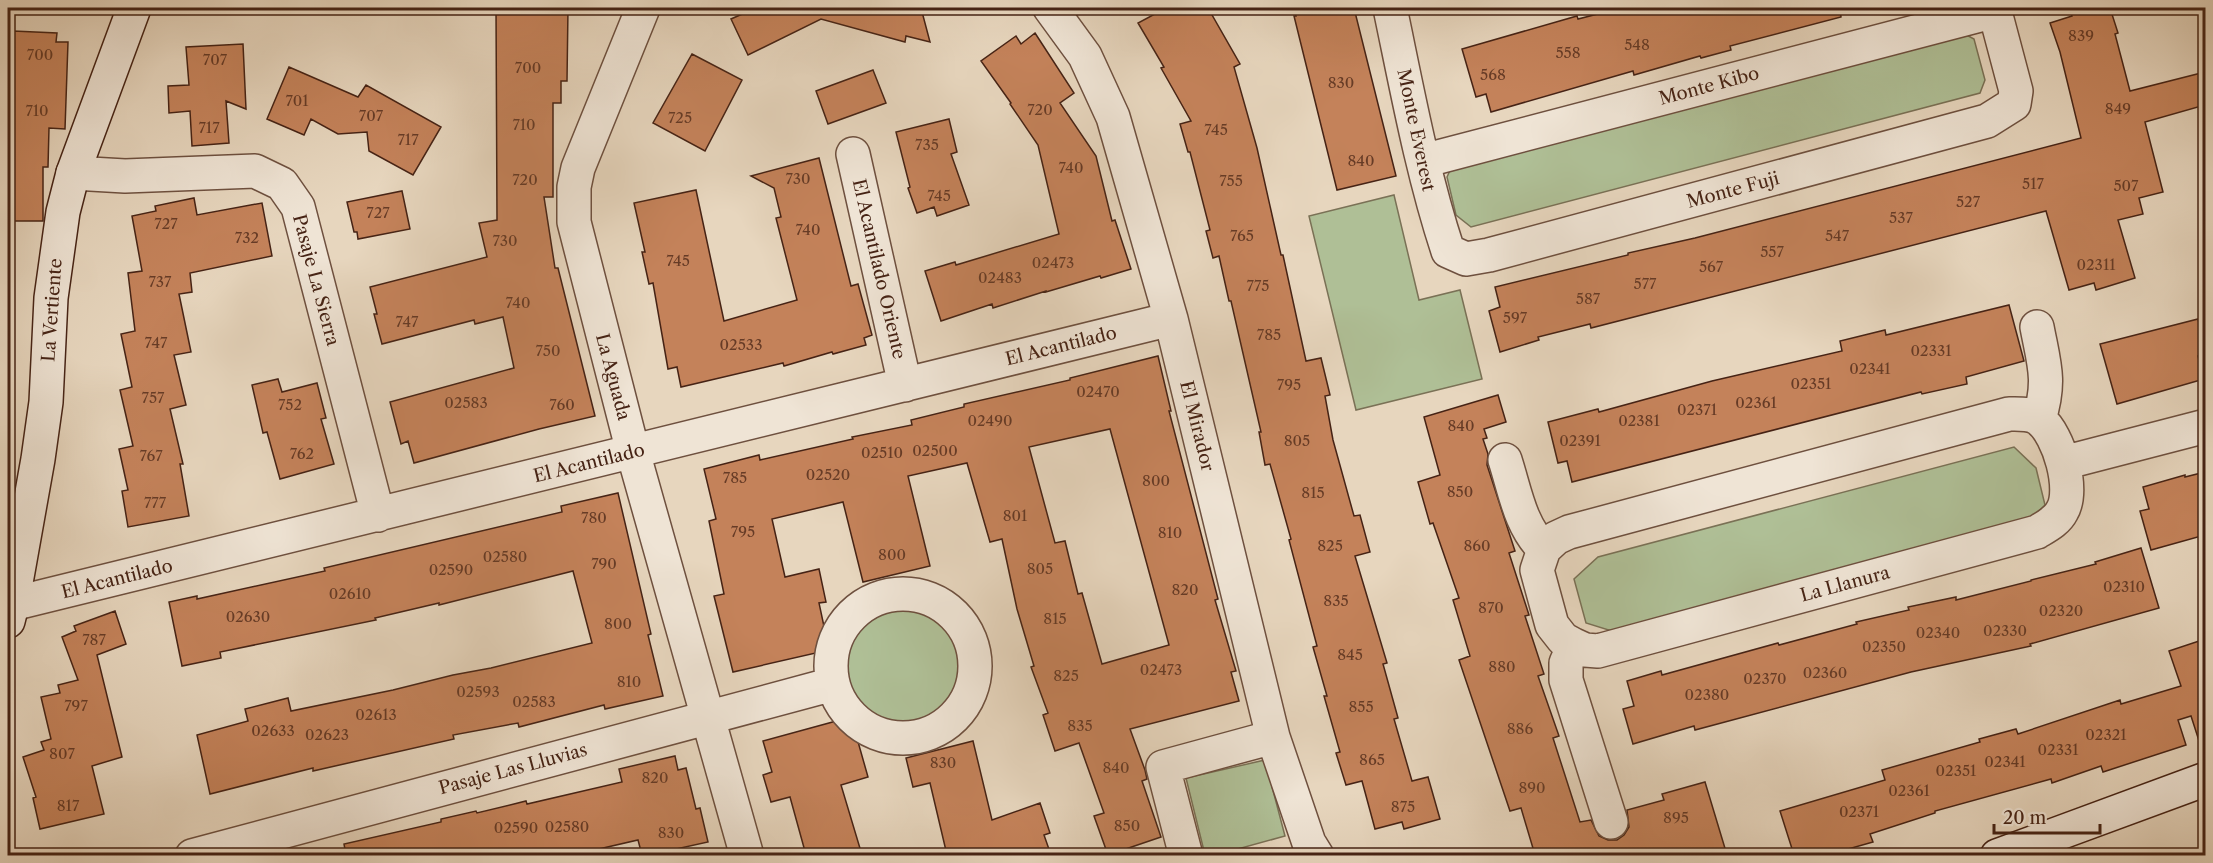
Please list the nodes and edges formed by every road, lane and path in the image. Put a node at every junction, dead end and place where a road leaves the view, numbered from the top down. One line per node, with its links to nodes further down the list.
1 (134, 8): 8 (street, La Vertiente)
2 (643, 8): 15 (street, La Aguada)
3 (1050, 8): 10 (street, El Mirador)
4 (1390, 8): 7 (street, Monte Everest)
5 (1994, 9): 7 (street, Monte Kibo); 9 (street, Monte Fuji)
6 (853, 154): 12 (street, El Acantilado Oriente)
7 (1423, 161): 9 (street, Monte Everest)
8 (73, 173): 18 (street, Pasaje La Sierra); 20 (street, La Vertiente)
9 (1448, 251)
10 (1171, 319): 12 (street, El Acantilado); 24 (street, El Mirador)
11 (2037, 327): 13 (street)
12 (905, 385): 15 (street, El Acantilado)
13 (2039, 418): 17 (street, La Llanura); 19 (street)
14 (2205, 426): 17 (street)
15 (633, 452): 18 (street, El Acantilado); 23 (street, La Aguada)
16 (1505, 460): 19 (street)
17 (2063, 463): 21 (street, La Llanura)
18 (378, 515): 20 (street, El Acantilado)
19 (1544, 549): 21 (street)
20 (9, 611)
21 (1574, 645): 26 (street)
22 (833, 684): 22 (street); 23 (street, Pasaje Las Lluvias)
23 (707, 717): 27 (street, Pasaje Las Lluvias); 28 (street, La Aguada)
24 (1272, 737): 29 (street); 30 (street, El Mirador)
25 (2205, 779): 31 (street)
26 (1611, 822)
27 (192, 855)
28 (747, 855)
29 (1186, 855)
30 (1317, 855)
31 (1997, 855)

